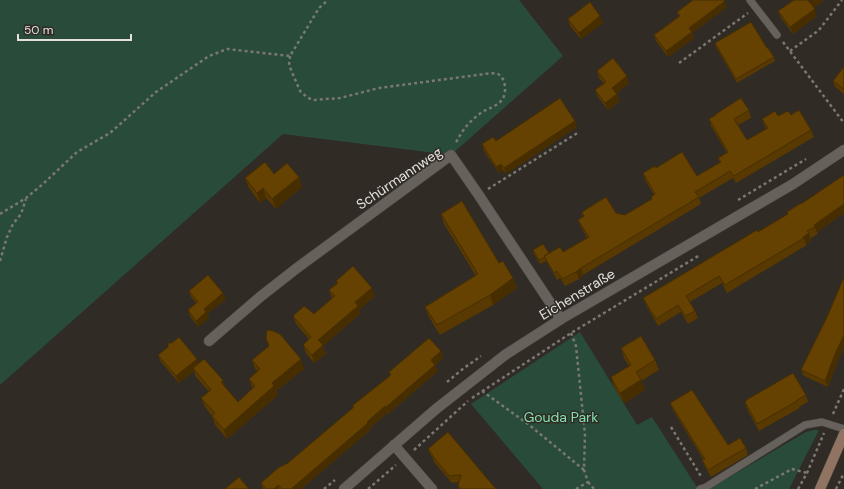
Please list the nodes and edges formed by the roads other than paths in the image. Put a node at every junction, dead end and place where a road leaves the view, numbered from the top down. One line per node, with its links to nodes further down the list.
1 (750, 0): 2 (lane)
2 (777, 35)
3 (844, 150): 4 (street, Eichenstraße)
4 (561, 319): 5 (street, Schürmannweg); 8 (street, Eichenstraße)
5 (209, 341)
6 (844, 429): 9 (lane)
7 (844, 434): 12 (main road)
8 (394, 445): 10 (street, Eichenstraße); 11 (street)
9 (703, 488)
10 (344, 489)
11 (432, 489)
12 (820, 489)

